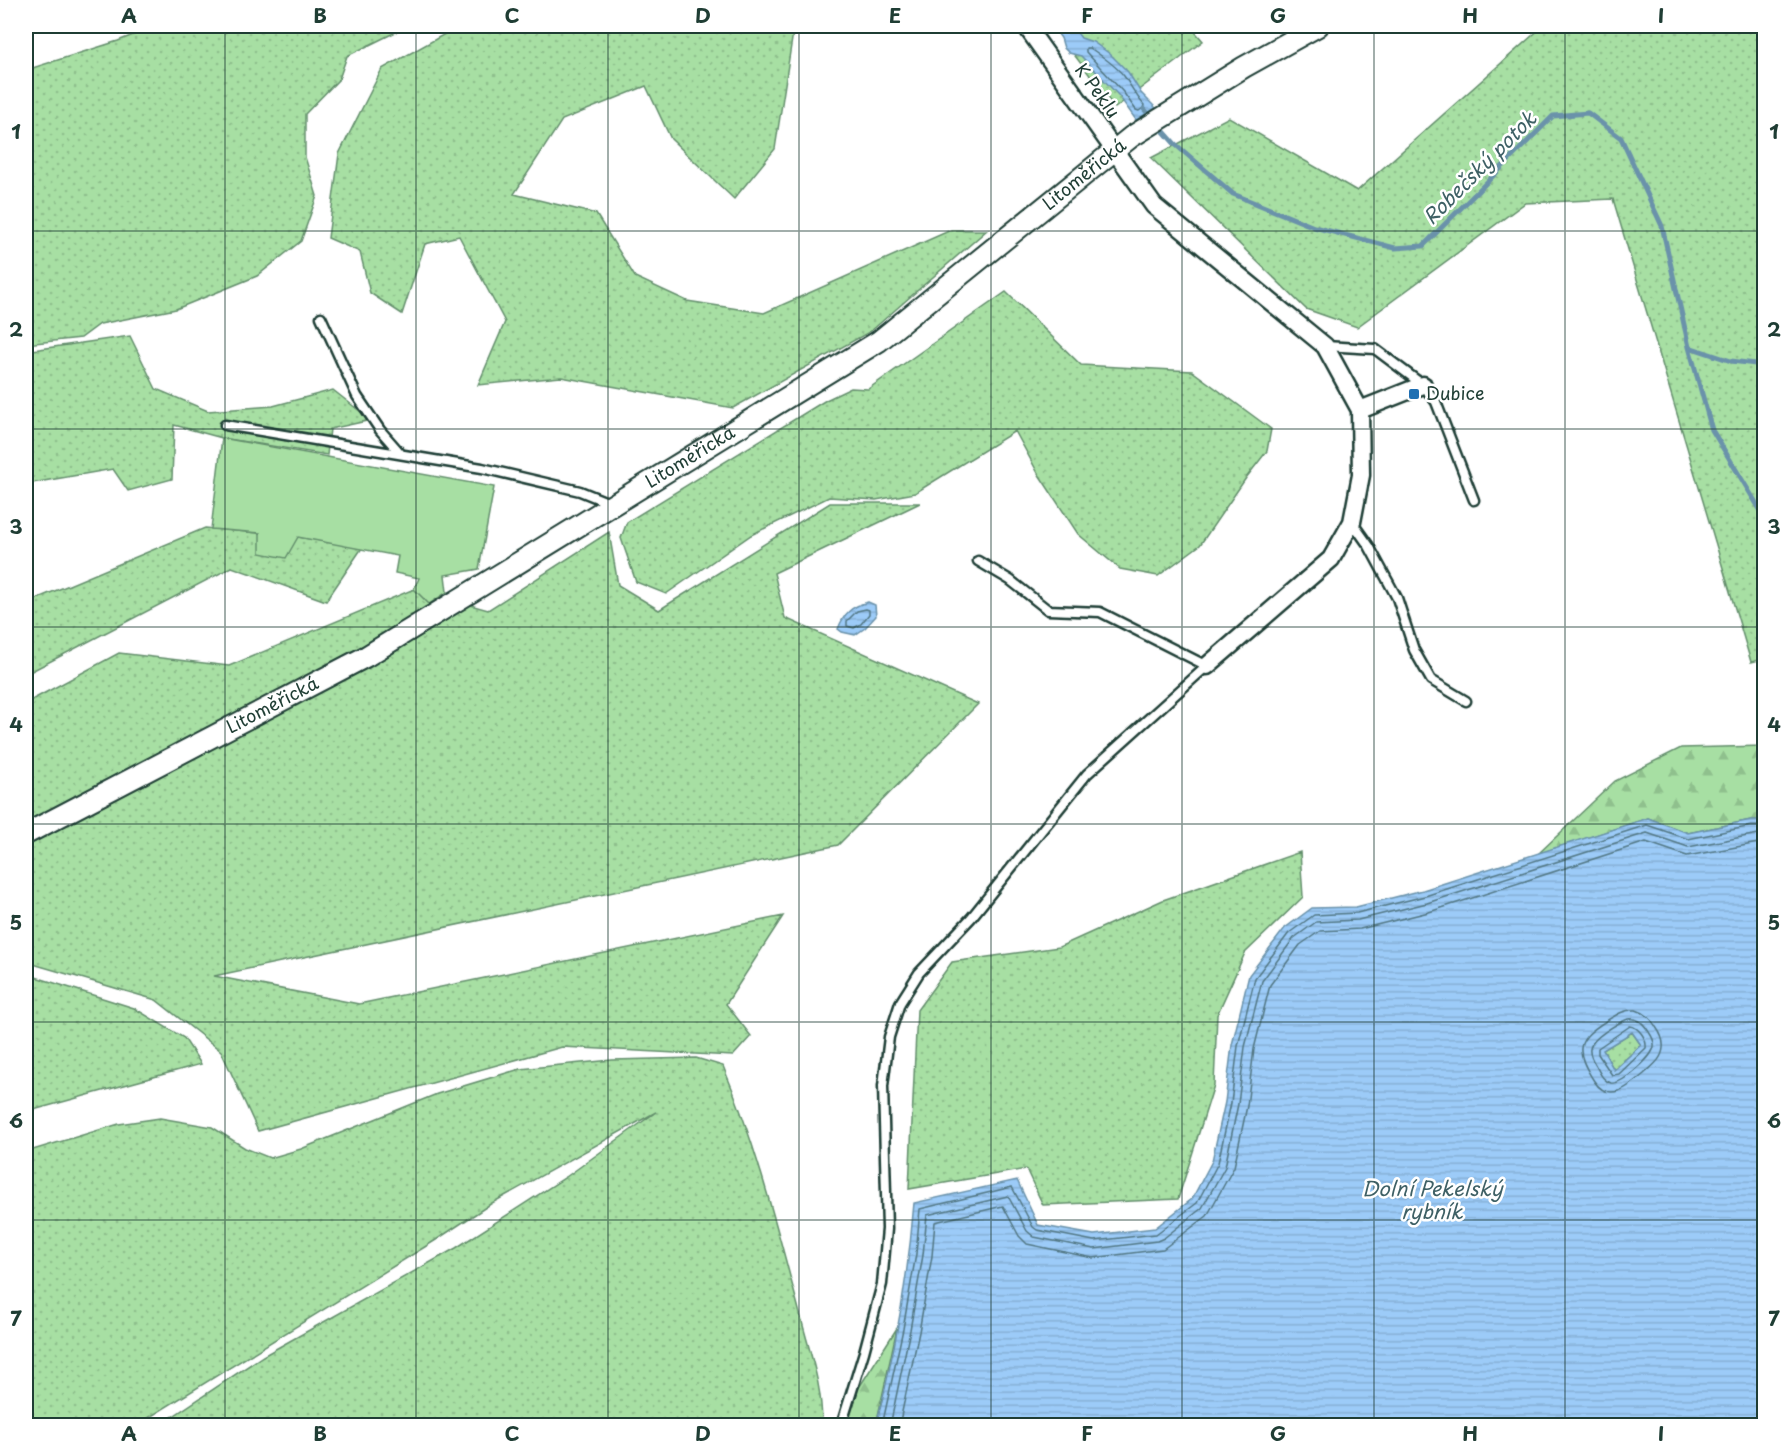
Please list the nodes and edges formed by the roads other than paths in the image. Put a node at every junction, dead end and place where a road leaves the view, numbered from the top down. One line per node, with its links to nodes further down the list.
1 (1026, 26): 3 (street, K Peklu)
2 (1318, 26): 3 (street, Litoměřická)
3 (1115, 149): 5 (street, K Peklu); 11 (street, Litoměřická)
4 (321, 317): 9 (lane)
5 (1325, 346): 6 (lane); 7 (street)
6 (1423, 385): 7 (street); 10 (lane)
7 (1360, 410): 12 (street)
8 (225, 425): 9 (lane)
9 (401, 454): 11 (lane)
10 (1474, 500)
11 (613, 504): 16 (street, Litoměřická)
12 (1352, 522): 14 (street); 15 (lane)
13 (978, 561): 14 (lane)
14 (1207, 666): 17 (lane)
15 (1466, 701)
16 (26, 834)
17 (840, 1425)

